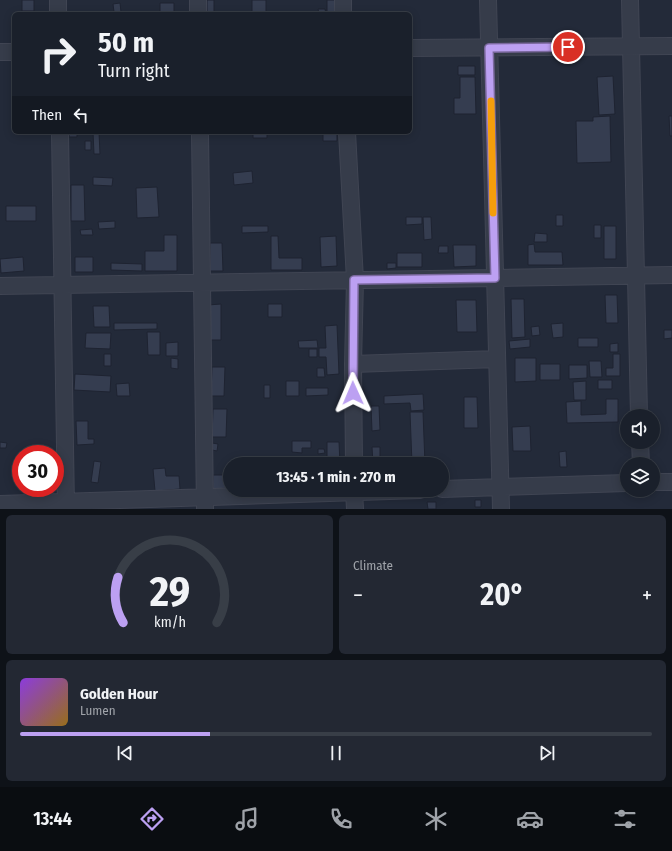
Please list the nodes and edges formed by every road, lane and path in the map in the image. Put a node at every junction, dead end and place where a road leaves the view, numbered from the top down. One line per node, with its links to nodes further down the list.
1 (58, 0): 6 (street)
2 (198, 0): 7 (street)
3 (343, 0): 8 (street)
4 (488, 0): 12 (street)
5 (630, 0): 9 (street)
6 (58, 12)
7 (198, 12)
8 (343, 12)
9 (631, 46): 10 (street); 12 (street); 19 (street)
10 (672, 46)
11 (412, 48): 12 (street)
12 (489, 48): 20 (street)
13 (0, 52): 14 (street)
14 (12, 52)
15 (60, 134): 23 (street)
16 (200, 134): 22 (street)
17 (347, 134): 21 (street)
18 (672, 275): 19 (street)
19 (636, 276): 20 (street); 27 (street)
20 (495, 278): 21 (street); 25 (street)
21 (354, 280): 22 (street); 26 (street)
22 (202, 282): 23 (street); 36 (street)
23 (62, 285): 24 (street); 38 (street)
24 (0, 286)
25 (497, 359): 26 (street); 32 (street)
26 (353, 364): 28 (street)
27 (639, 409)
28 (354, 457)
29 (660, 482): 30 (street)
30 (672, 482)
31 (620, 483): 32 (street)
32 (500, 487): 33 (street); 40 (street)
33 (449, 489)
34 (280, 497): 36 (street)
35 (354, 497): 39 (street)
36 (205, 503): 38 (street)
37 (0, 504): 38 (street)
38 (66, 505)
39 (354, 509)
40 (500, 509)

